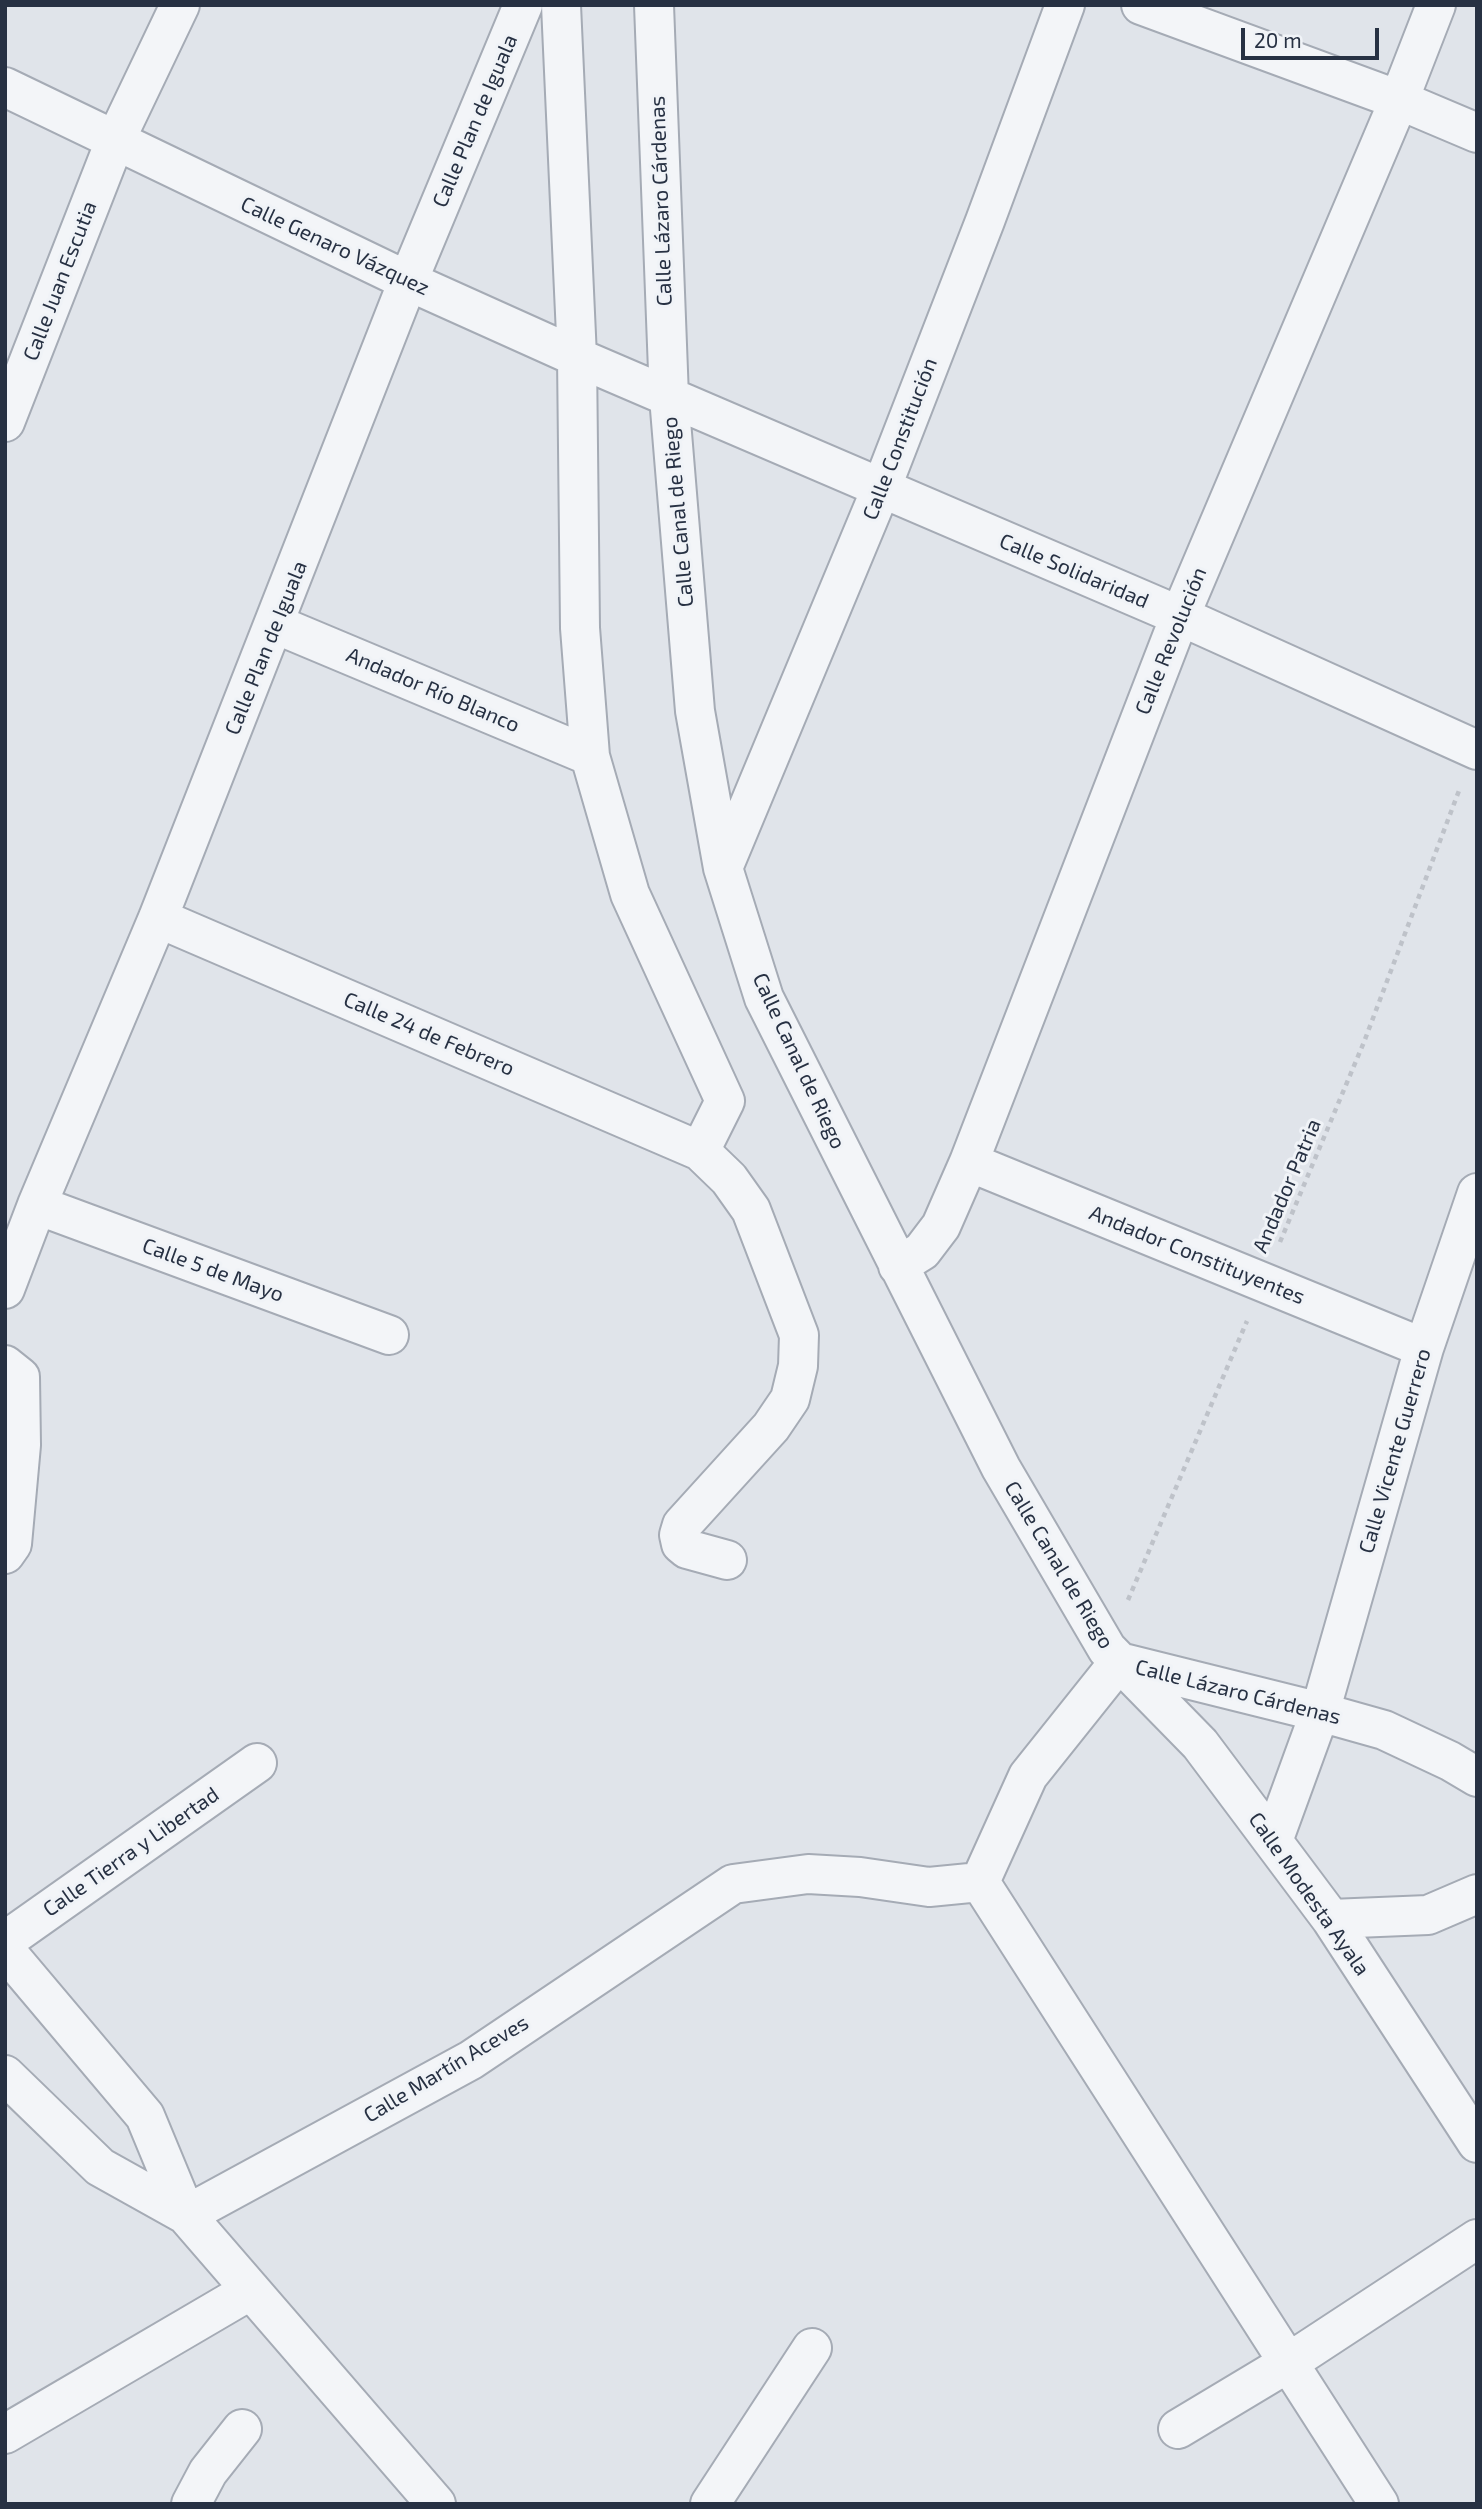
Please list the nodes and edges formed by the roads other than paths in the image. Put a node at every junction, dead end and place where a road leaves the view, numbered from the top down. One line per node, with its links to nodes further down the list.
1 (180, 5): 11 (street, Calle Juan Escutia)
2 (523, 5): 12 (street, Calle Plan de Iguala)
3 (561, 5): 13 (street)
4 (654, 5): 14 (street, Calle Lázaro Cárdenas)
5 (1065, 5): 16 (street, Calle Constitución)
6 (1141, 5): 9 (street)
7 (1436, 5): 9 (street, Calle Revolución)
8 (5, 88): 11 (street, Calle Genaro Vázquez)
9 (1399, 100): 10 (street); 17 (street, Calle Revolución)
10 (1477, 133)
11 (115, 141): 12 (street, Calle Genaro Vázquez); 15 (street, Calle Juan Escutia)
12 (408, 281): 13 (street, Calle Genaro Vázquez); 18 (street, Calle Plan de Iguala)
13 (578, 357): 14 (street, Calle Genaro Vázquez); 20 (street)
14 (669, 397): 16 (street, Calle Solidaridad); 21 (street, Calle Canal de Riego)
15 (5, 422)
16 (881, 489): 17 (street, Calle Solidaridad); 21 (street, Calle Constitución)
17 (1180, 616): 19 (street, Calle Solidaridad); 24 (street, Calle Revolución)
18 (275, 624): 20 (street, Andador Río Blanco); 22 (street, Calle Plan de Iguala)
19 (1476, 749)
20 (590, 756): 23 (street)
21 (723, 867): 27 (street, Calle Canal de Riego)
22 (158, 918): 23 (street, Calle 24 de Febrero); 26 (street, Calle Plan de Iguala)
23 (699, 1151): 33 (street)
24 (969, 1162): 27 (street, Calle Revolución); 30 (street, Andador Constituyentes)
25 (1477, 1193): 30 (street, Calle Vicente Guerrero)
26 (37, 1205): 28 (street, Calle Plan de Iguala); 29 (street, Calle 5 de Mayo)
27 (898, 1266): 34 (street, Calle Canal de Riego)
28 (5, 1289)
29 (389, 1335)
30 (1424, 1348): 35 (street, Calle Vicente Guerrero)
31 (5, 1365): 32 (street)
32 (8, 1549)
33 (727, 1560)
34 (1113, 1656): 35 (street, Calle Lázaro Cárdenas); 38 (street, Calle Modesta Ayala); 39 (street, Calle Lázaro Cárdenas)
35 (1320, 1712): 37 (street, Calle Lázaro Cárdenas); 38 (street, Calle Vicente Guerrero)
36 (257, 1763): 42 (street, Calle Tierra y Libertad)
37 (1477, 1777)
38 (1273, 1841): 41 (street, Calle Modesta Ayala)
39 (980, 1882): 46 (street, Calle Martín Aceves); 50 (street)
40 (1477, 1894): 41 (street)
41 (1331, 1919): 45 (street, Calle Modesta Ayala)
42 (5, 1941)
43 (5, 1950): 46 (street)
44 (5, 2075): 46 (street)
45 (1477, 2143)
46 (186, 2215): 48 (street)
47 (1477, 2239): 50 (street)
48 (251, 2290): 53 (street); 55 (street)
49 (812, 2347): 56 (street)
50 (1288, 2363): 52 (street); 57 (street)
51 (242, 2429): 54 (street)
52 (1178, 2429)
53 (5, 2434)
54 (191, 2504)
55 (436, 2504)
56 (710, 2504)
57 (1379, 2504)

